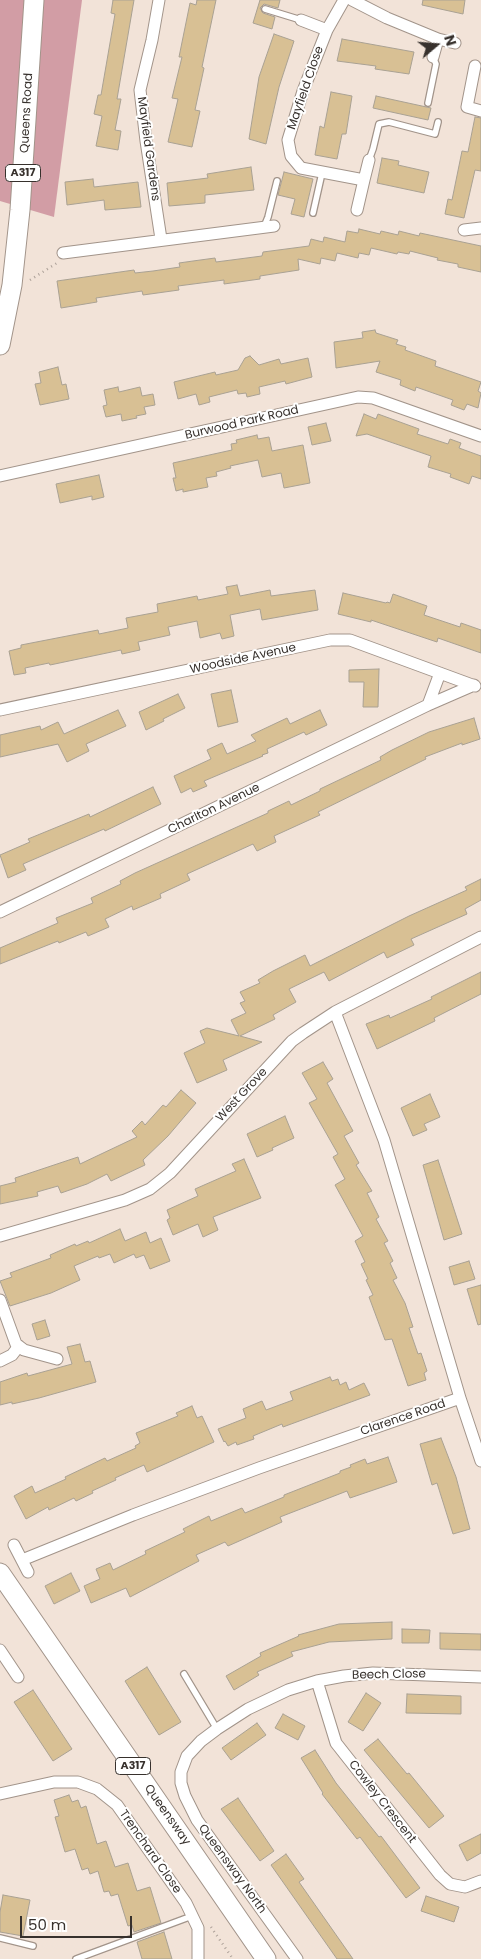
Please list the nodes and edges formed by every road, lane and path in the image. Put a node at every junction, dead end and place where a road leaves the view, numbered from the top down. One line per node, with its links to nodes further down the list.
1 (34, 0): 26 (main road, Queens Road / A317)
2 (159, 0): 24 (street, Mayfield Gardens)
3 (344, 0): 7 (street, Mayfield Close)
4 (352, 0): 8 (street)
5 (265, 9): 6 (lane)
6 (301, 20): 7 (street, Mayfield Close)
7 (326, 30): 16 (street, Mayfield Close)
8 (438, 39): 9 (street); 10 (street)
9 (455, 43)
10 (433, 57): 12 (lane)
11 (475, 66): 13 (street)
12 (428, 103)
13 (481, 110)
14 (438, 122): 15 (lane)
15 (369, 160): 17 (street)
16 (322, 173): 17 (street, Mayfield Close); 20 (lane)
17 (364, 180): 19 (street)
18 (277, 181): 21 (lane)
19 (357, 210)
20 (313, 213)
21 (269, 226): 24 (street)
22 (481, 228): 23 (street)
23 (464, 230)
24 (161, 239): 25 (street)
25 (62, 253): 26 (path)
26 (12, 285): 27 (main road, Queens Road / A317)
27 (0, 345)
28 (481, 436): 29 (street, Burwood Park Road)
29 (0, 476)
30 (440, 673): 31 (street, Woodside Avenue); 32 (street); 33 (street, Woodside Avenue)
31 (477, 686): 32 (street, Charlton Avenue)
32 (428, 705): 34 (street, Charlton Avenue)
33 (0, 710)
34 (0, 912)
35 (481, 937): 36 (street, West Grove)
36 (335, 1012): 37 (street, West Grove); 42 (street, Clarence Road)
37 (0, 1236)
38 (0, 1300): 39 (street)
39 (20, 1346): 40 (street); 41 (street)
40 (57, 1359)
41 (0, 1361)
42 (460, 1398): 43 (street); 45 (street, Clarence Road)
43 (481, 1460)
44 (14, 1545): 45 (street)
45 (22, 1560): 46 (street)
46 (28, 1572)
47 (0, 1573): 62 (main road, Queensway / A317)
48 (0, 1650): 50 (street)
49 (184, 1674): 53 (lane)
50 (18, 1677)
51 (481, 1677): 52 (street, Beech Close)
52 (317, 1681): 53 (street, Beech Close); 56 (street, Cowley Crescent)
53 (217, 1729): 54 (street, Beech Close)
54 (181, 1772): 63 (street, Queensway North)
55 (0, 1794): 57 (street, Trenchard Close)
56 (481, 1881)
57 (192, 1916): 60 (lane); 61 (street, Trenchard Close)
58 (0, 1938): 59 (lane)
59 (32, 1946)
60 (76, 1959)
61 (198, 1959)
62 (266, 1959)
63 (297, 1959)

